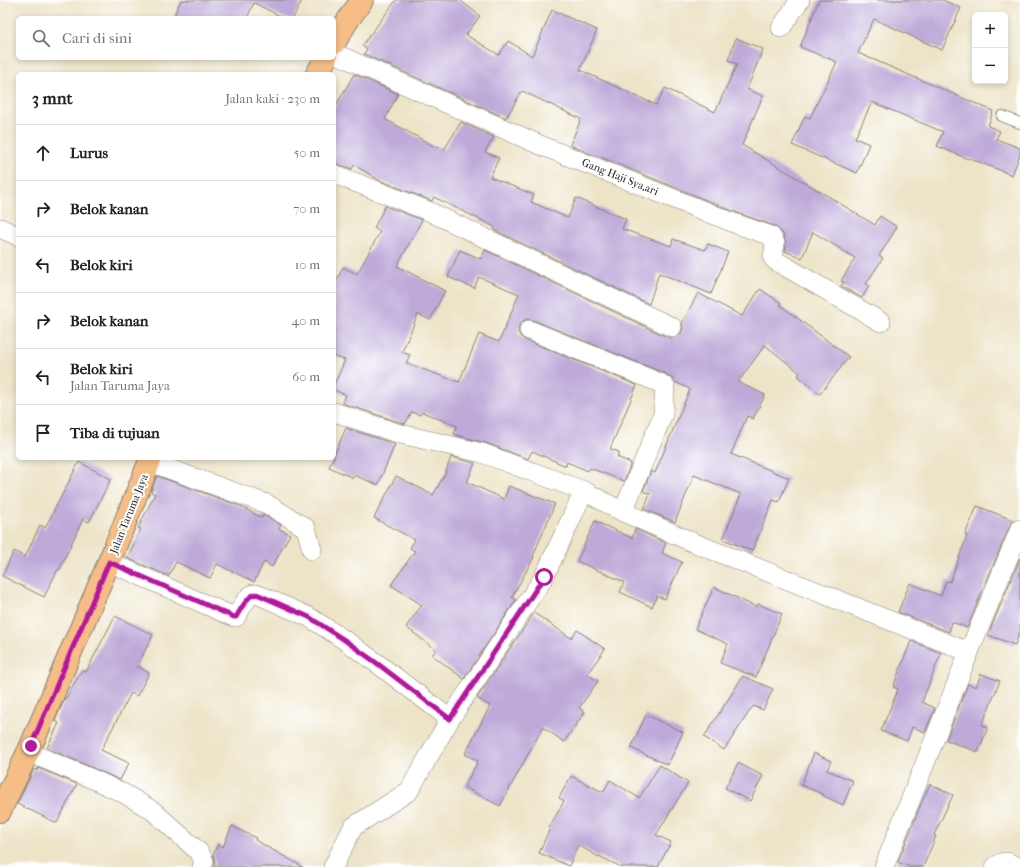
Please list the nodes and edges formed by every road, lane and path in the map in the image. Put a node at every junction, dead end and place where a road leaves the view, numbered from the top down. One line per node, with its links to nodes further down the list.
1 (362, 0): 4 (main road)
2 (800, 0): 3 (street)
3 (781, 28)
4 (336, 40)
5 (336, 55): 13 (street, Gang Haji Sya,ari)
6 (325, 60): 7 (main road)
7 (318, 72)
8 (1002, 116): 9 (lane)
9 (1020, 123)
10 (336, 175): 14 (street)
11 (0, 228): 12 (street)
12 (16, 235)
13 (881, 322)
14 (672, 326)
15 (529, 330): 19 (street)
16 (336, 413): 18 (street)
17 (151, 460): 21 (street); 22 (main road, Jalan Taruma Jaya)
18 (584, 491): 19 (street); 24 (street)
19 (624, 512): 23 (street)
20 (1020, 529): 23 (street)
21 (312, 550)
22 (109, 562): 24 (street); 25 (main road, Jalan Taruma Jaya)
23 (969, 652): 29 (street)
24 (450, 719): 28 (street)
25 (28, 752): 26 (main road, Jalan Taruma Jaya); 27 (street)
26 (0, 811)
27 (205, 866)
28 (333, 867)
29 (884, 867)
30 (995, 867): 31 (street)
31 (1018, 867)

